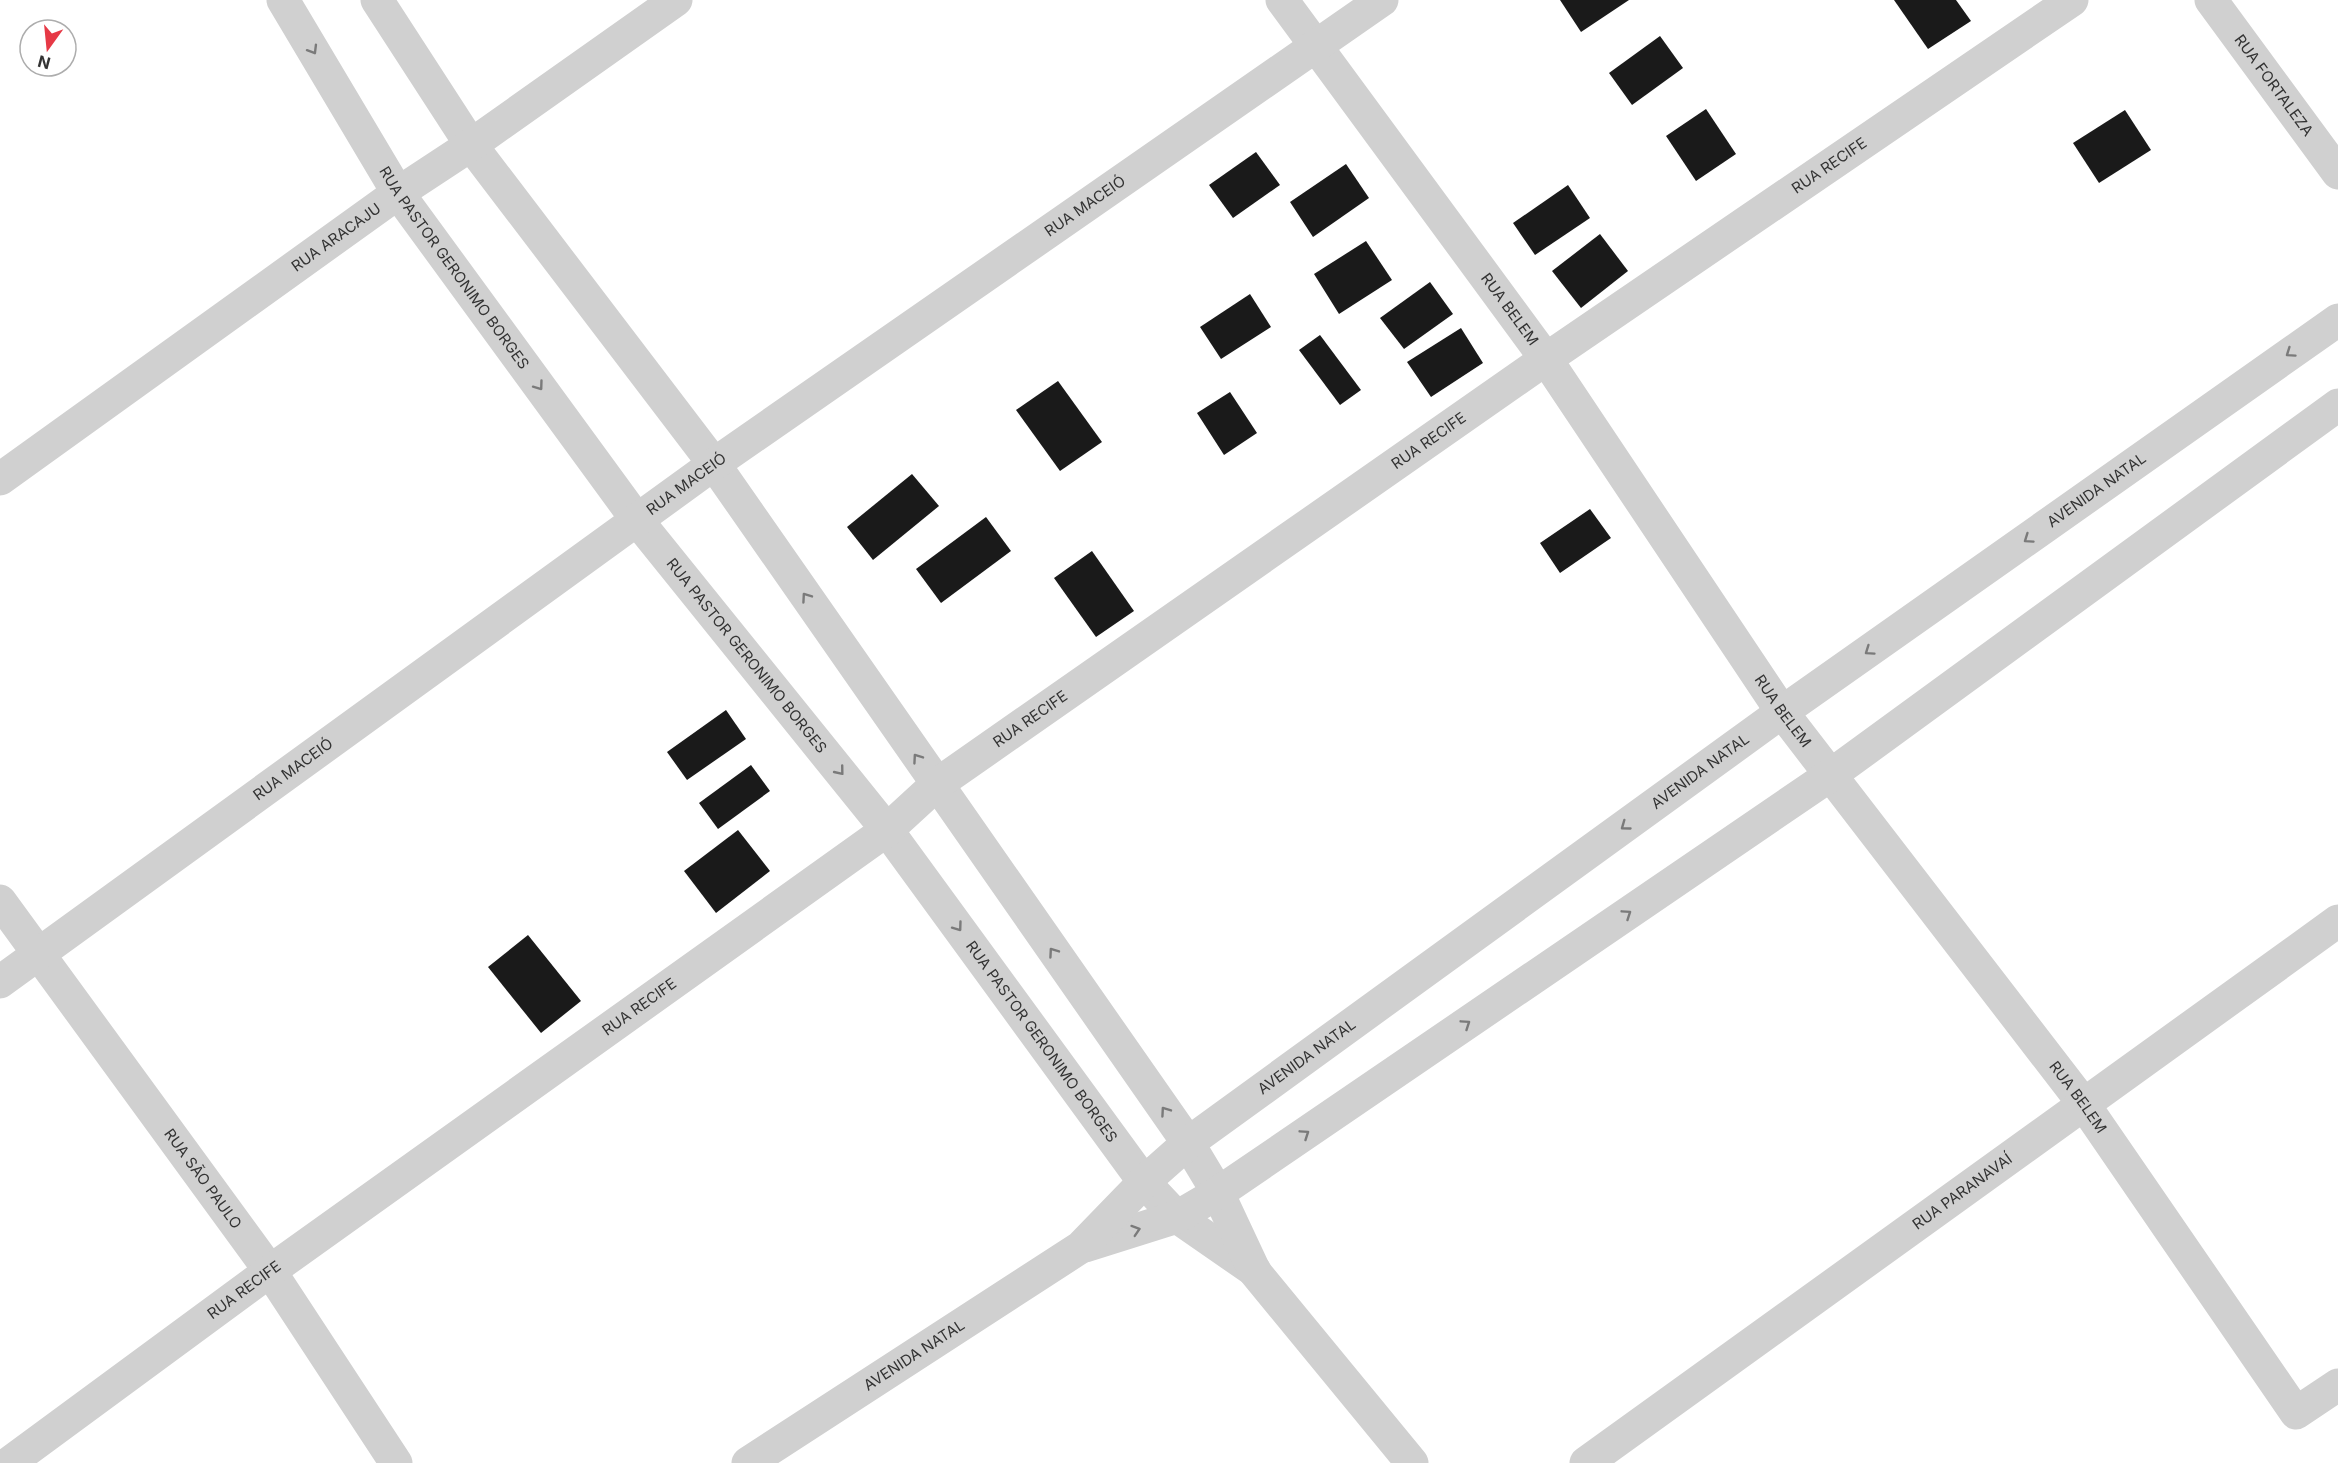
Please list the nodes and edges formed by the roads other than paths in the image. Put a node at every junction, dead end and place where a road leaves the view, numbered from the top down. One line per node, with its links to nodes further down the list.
1 (283, 0): 11 (street, RUA PASTOR GERONIMO BORGES, one-way to 11)
2 (377, 0): 9 (street, RUA PASTOR GERONIMO BORGES)
3 (676, 0): 9 (street, RUA ARACAJU)
4 (1282, 0): 8 (street, RUA BELEM)
5 (1382, 0): 8 (street, RUA MACEIÓ)
6 (2072, 0): 13 (street, RUA RECIFE)
7 (2211, 0): 10 (street, RUA FORTALEZA)
8 (1315, 48): 13 (street, RUA BELEM); 15 (street, RUA MACEIÓ)
9 (471, 146): 11 (street, RUA ARACAJU); 15 (street, RUA PASTOR GERONIMO BORGES)
10 (2338, 172)
11 (398, 193): 16 (street, RUA ARACAJU); 17 (street, RUA PASTOR GERONIMO BORGES, one-way to 17)
12 (2338, 320): 18 (street, AVENIDA NATAL, one-way to 18)
13 (1546, 359): 18 (street, RUA BELEM); 20 (street, RUA RECIFE)
14 (2338, 405): 19 (street, AVENIDA NATAL)
15 (714, 464): 17 (street, RUA MACEIÓ); 20 (street, RUA PASTOR GERONIMO BORGES, one-way to 15)
16 (0, 479)
17 (637, 520): 21 (street, RUA PASTOR GERONIMO BORGES, one-way to 21); 24 (street, RUA MACEIÓ)
18 (1782, 712): 19 (street, RUA BELEM); 27 (street, AVENIDA NATAL, one-way to 27)
19 (1832, 774): 26 (street, RUA BELEM); 29 (street, AVENIDA NATAL, one-way to 19)
20 (936, 786): 21 (street, RUA RECIFE); 27 (street, RUA PASTOR GERONIMO BORGES, one-way to 20)
21 (887, 830): 28 (street, RUA PASTOR GERONIMO BORGES, one-way to 28); 32 (street, RUA RECIFE)
22 (0, 901): 24 (street, RUA SÃO PAULO)
23 (2338, 921): 26 (street, RUA PARANAVAÍ)
24 (39, 954): 25 (street, RUA MACEIÓ); 32 (street, RUA SÃO PAULO)
25 (0, 982)
26 (2083, 1102): 34 (street, RUA BELEM); 39 (street, RUA PARANAVAÍ)
27 (1188, 1143): 28 (street, AVENIDA NATAL); 29 (street, RUA PASTOR GERONIMO BORGES)
28 (1144, 1182): 30 (street, RUA PASTOR GERONIMO BORGES); 31 (street, AVENIDA NATAL)
29 (1218, 1193): 30 (street, AVENIDA NATAL); 33 (street, RUA PASTOR GERONIMO BORGES)
30 (1177, 1217): 31 (street, AVENIDA NATAL, one-way to 30); 33 (street, RUA PASTOR GERONIMO BORGES)
31 (1081, 1247): 37 (street, AVENIDA NATAL)
32 (270, 1271): 35 (street, RUA RECIFE); 36 (street, RUA SÃO PAULO)
33 (1256, 1272): 38 (street, RUA PASTOR GERONIMO BORGES)
34 (2338, 1385)
35 (9, 1463)
36 (396, 1463)
37 (748, 1463)
38 (1412, 1463)
39 (1586, 1463)

